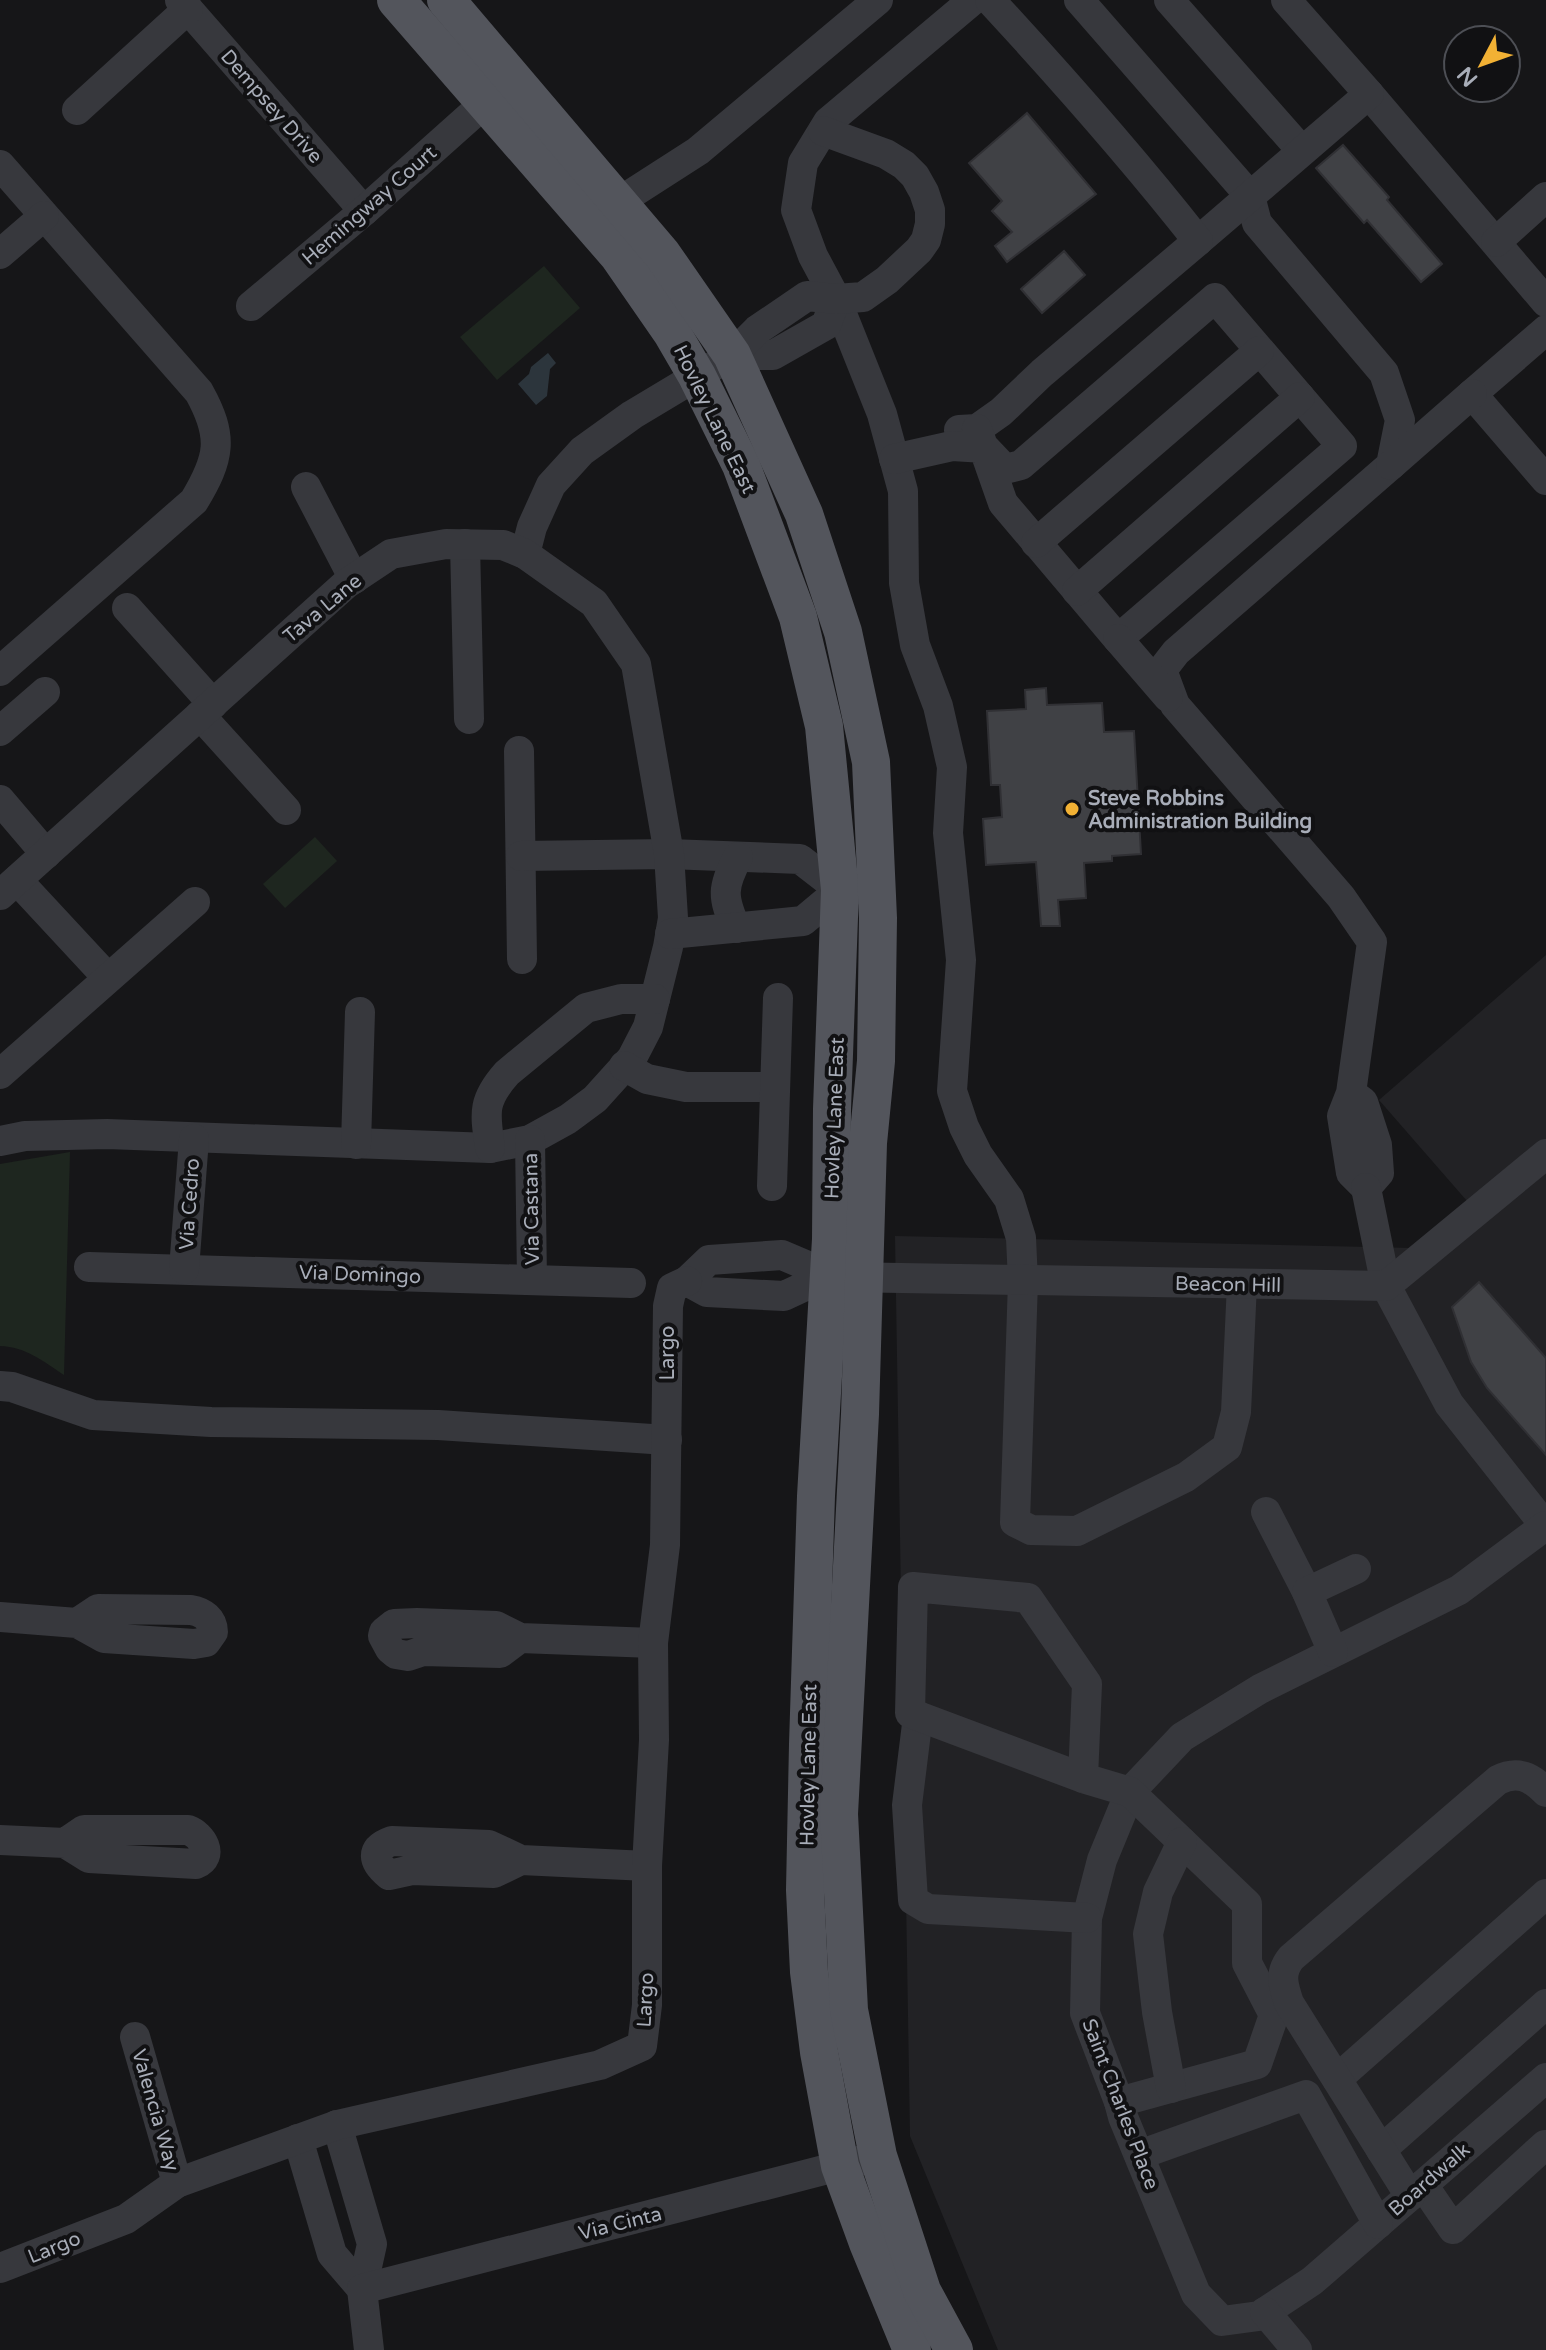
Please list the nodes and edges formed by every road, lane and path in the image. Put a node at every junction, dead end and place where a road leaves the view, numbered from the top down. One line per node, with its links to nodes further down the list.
1 (396, 0): 11 (main road, Hovley Lane East)
2 (446, 0): 19 (main road, Hovley Lane East)
3 (878, 0): 19 (street)
4 (973, 0): 13 (street)
5 (990, 0): 21 (street)
6 (1079, 0): 16 (street)
7 (1169, 0): 14 (street)
8 (1286, 0): 10 (street)
9 (184, 5): 12 (street); 18 (street, Dempsey Drive)
10 (1369, 94): 14 (street); 22 (street)
11 (485, 103): 18 (street, Hemingway Court); 19 (main road, Hovley Lane East)
12 (77, 110)
13 (823, 131): 24 (street); 24 (street)
14 (1302, 151): 16 (street)
15 (0, 165): 20 (street)
16 (1250, 196): 21 (street); 35 (street)
17 (1546, 197): 22 (street)
18 (364, 211): 26 (street, Hemingway Court)
19 (604, 212): 29 (main road, Hovley Lane East); 30 (main road, Hovley Lane East)
20 (44, 216): 23 (street); 45 (street)
21 (1198, 241): 33 (street)
22 (1496, 242): 25 (street)
23 (0, 254)
24 (836, 299): 29 (street); 34 (street)
25 (1546, 302)
26 (251, 306)
27 (1546, 330): 31 (street)
28 (1259, 351): 32 (street); 33 (street); 38 (street)
29 (732, 355): 30 (street); 59 (main road, Hovley Lane East)
30 (697, 376): 40 (street); 59 (main road, Hovley Lane East)
31 (1472, 394): 35 (street); 36 (street)
32 (1300, 397): 42 (street); 44 (street)
33 (981, 438): 34 (street); 38 (street)
34 (892, 450): 82 (street)
35 (1391, 465): 47 (street)
36 (1546, 480)
37 (306, 487): 41 (street)
38 (1036, 543): 42 (street)
39 (465, 544): 40 (street, Tava Lane); 41 (street, Tava Lane); 49 (street)
40 (525, 554): 55 (street, Tava Lane)
41 (354, 579): 48 (street, Tava Lane)
42 (1077, 591): 44 (street)
43 (127, 608): 48 (street)
44 (1118, 639): 47 (street)
45 (0, 671)
46 (45, 692): 50 (street)
47 (1175, 705): 85 (street)
48 (207, 709): 53 (street); 54 (street, Tava Lane)
49 (469, 719)
50 (0, 731)
51 (519, 751): 56 (street)
52 (0, 800): 54 (street)
53 (286, 810)
54 (46, 854): 58 (street, Tava Lane)
55 (669, 854): 56 (street); 57 (street); 62 (street, Tava Lane)
56 (521, 856): 63 (street)
57 (738, 857): 59 (street); 61 (street)
58 (8, 888): 64 (street)
59 (858, 890): 61 (street); 80 (main road, Hovley Lane East)
60 (195, 902): 64 (street)
61 (736, 928): 62 (street)
62 (670, 934): 66 (street, Tava Lane)
63 (522, 959)
64 (108, 978): 69 (street)
65 (778, 998): 70 (street)
66 (655, 999): 68 (street, Tava Lane); 75 (street)
67 (360, 1012): 74 (street)
68 (624, 1066): 70 (street); 72 (street, Tava Lane)
69 (0, 1074)
70 (775, 1087): 77 (street)
71 (194, 1139): 73 (street, Tava Lane); 74 (street, Tava Lane); 79 (street, Via Cedro)
72 (530, 1140): 75 (street, Tava Lane); 81 (street, Via Castana)
73 (0, 1141)
74 (356, 1144): 75 (street, Tava Lane)
75 (490, 1148)
76 (1546, 1154): 85 (street)
77 (772, 1186)
78 (89, 1267): 79 (street, Via Domingo)
79 (184, 1269): 81 (street, Via Domingo)
80 (846, 1277): 82 (street, Beacon Hill); 87 (street, Largo); 119 (main road, Hovley Lane East); 120 (main road, Hovley Lane East)
81 (532, 1279): 83 (street, Via Domingo)
82 (1023, 1281): 84 (street, Beacon Hill); 84 (street)
83 (631, 1283)
84 (1242, 1284): 85 (street, Beacon Hill)
85 (1386, 1286): 89 (street)
86 (6, 1386): 87 (street)
87 (667, 1440): 95 (street, Largo)
88 (1266, 1512): 91 (street)
89 (1545, 1526): 96 (street, Saint Charles Place)
90 (1356, 1569): 91 (street)
91 (1307, 1592): 96 (street)
92 (0, 1617): 93 (street)
93 (77, 1623)
94 (520, 1638): 95 (street)
95 (653, 1643): 105 (street, Largo)
96 (1333, 1652): 99 (street, Saint Charles Place)
97 (918, 1716): 98 (street); 98 (street); 107 (street)
98 (1083, 1778): 99 (street)
99 (1130, 1792): 102 (street); 107 (street, Saint Charles Place)
100 (1546, 1792): 111 (street)
101 (0, 1840): 103 (street)
102 (1182, 1842): 112 (street); 112 (street)
103 (65, 1843)
104 (521, 1860): 105 (street)
105 (647, 1866): 114 (street, Largo)
106 (1546, 1894): 111 (street)
107 (1087, 1918): 113 (street, Saint Charles Place)
108 (1546, 2004): 117 (street)
109 (135, 2037): 121 (street, Valencia Way)
110 (1546, 2078): 122 (street, Boardwalk)
111 (1337, 2079): 117 (street)
112 (1171, 2088): 113 (street)
113 (1119, 2102): 118 (street, Saint Charles Place)
114 (337, 2125): 115 (street, Largo); 126 (street)
115 (298, 2139): 121 (street, Largo); 126 (street)
116 (1546, 2147): 122 (street)
117 (1381, 2150): 122 (street)
118 (1139, 2155): 123 (street); 127 (street, Saint Charles Place)
119 (878, 2156): 120 (street, Via Cinta); 130 (main road, Hovley Lane East)
120 (840, 2166): 126 (street, Via Cinta); 129 (main road, Hovley Lane East)
121 (177, 2183): 124 (street, Largo)
122 (1417, 2190): 123 (street, Boardwalk)
123 (1378, 2224): 125 (street, Boardwalk)
124 (0, 2268)
125 (1312, 2281): 127 (street, Saint Charles Place)
126 (362, 2289): 128 (street)
127 (1265, 2312): 131 (street)
128 (369, 2350)
129 (912, 2350)
130 (954, 2350)
131 (1297, 2350)

